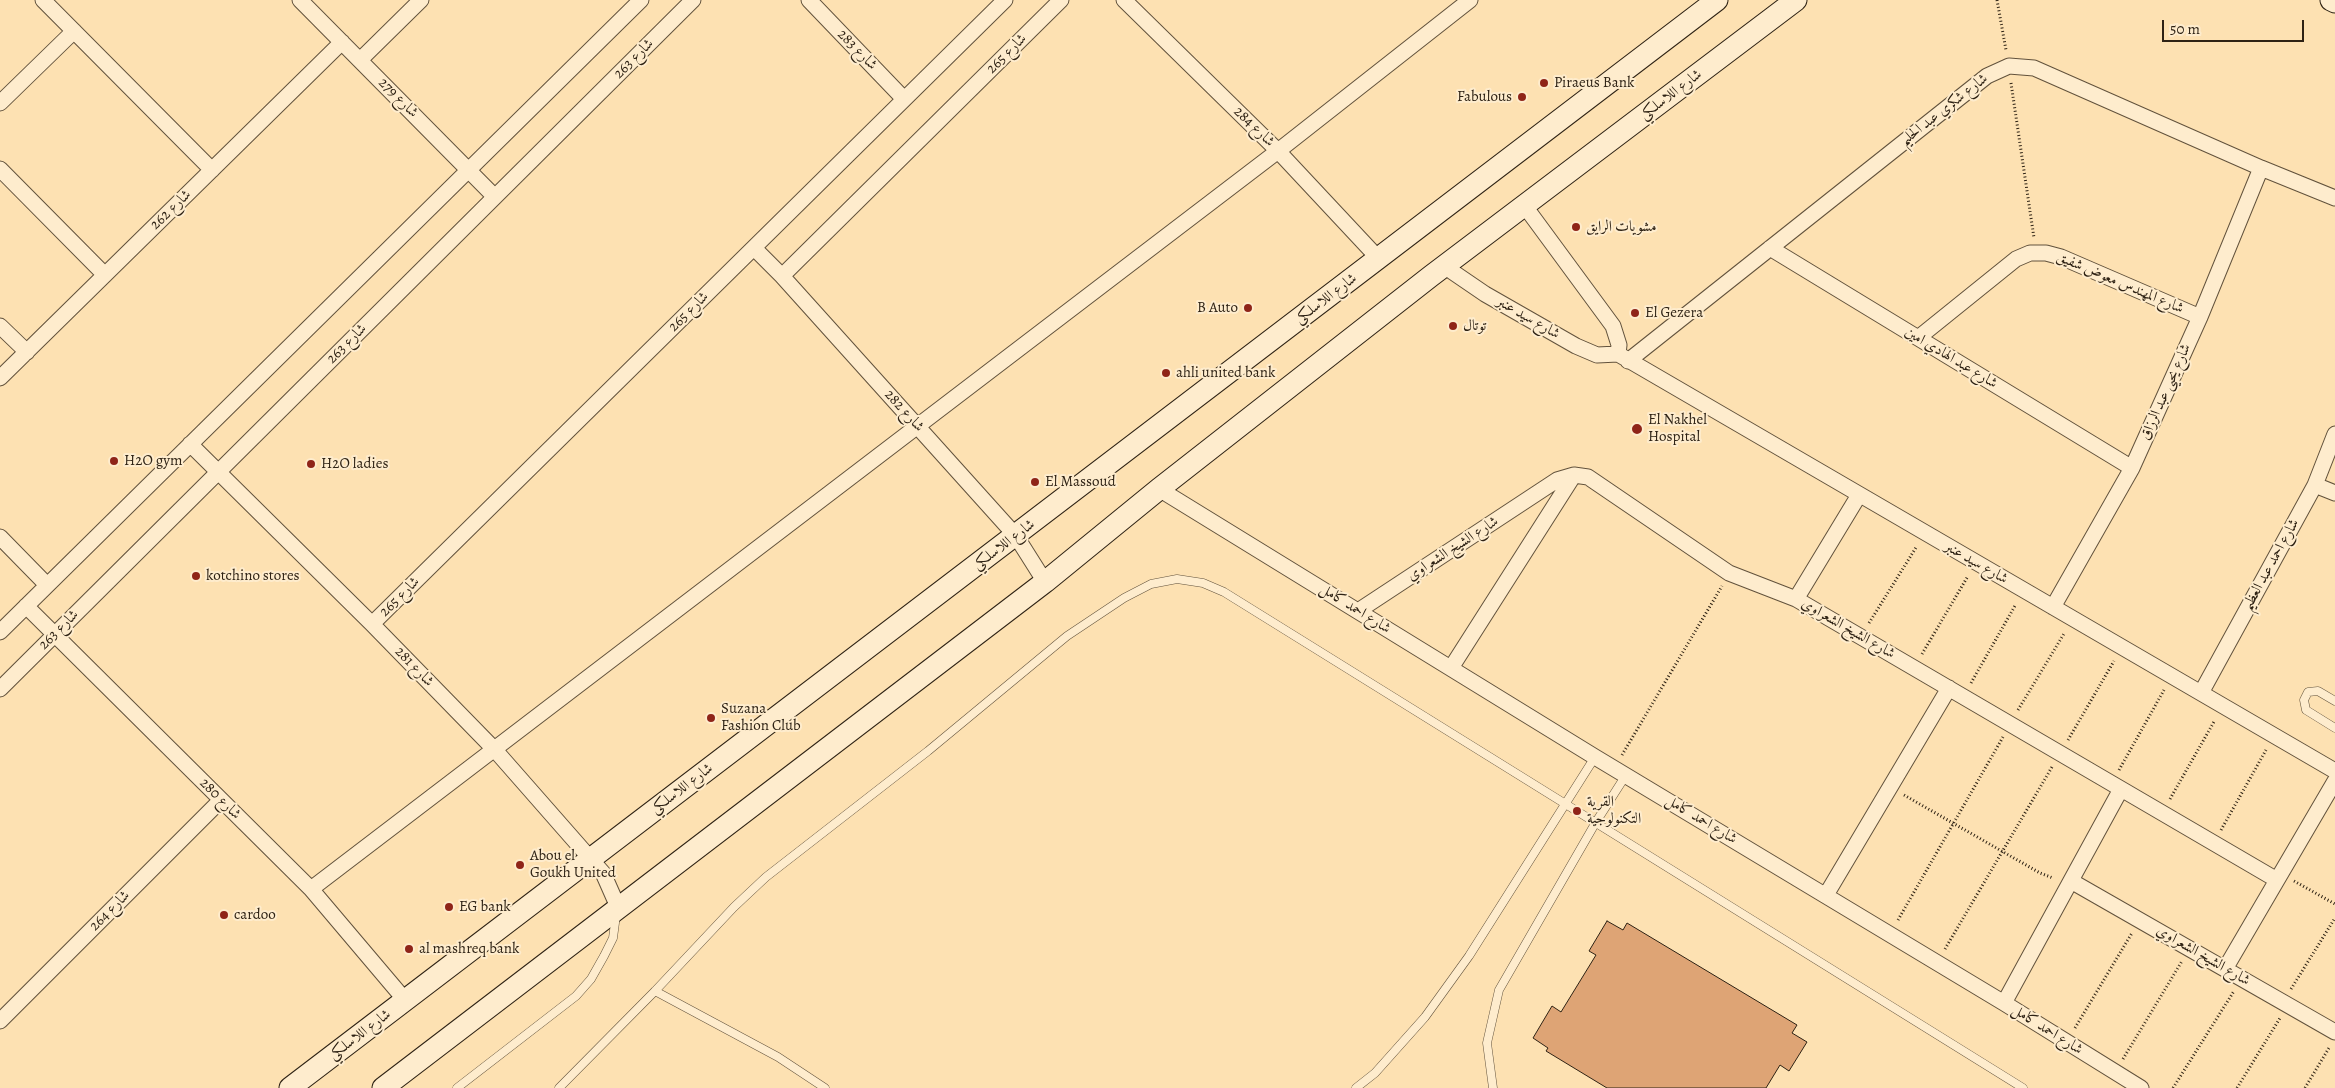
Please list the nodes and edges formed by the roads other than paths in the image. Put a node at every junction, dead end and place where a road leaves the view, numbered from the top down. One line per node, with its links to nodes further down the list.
1 (43, 0): 15 (street)
2 (300, 0): 16 (street, شارع 279)
3 (420, 0): 17 (street)
4 (640, 0): 23 (street)
5 (693, 0): 25 (street, شارع 263)
6 (809, 0): 18 (street, شارع 283)
7 (1005, 0): 18 (street, شارع 265)
8 (1061, 0): 33 (street, شارع 265)
9 (1124, 0): 20 (street, شارع 284)
10 (1470, 0): 20 (street)
11 (1717, 0): 30 (main road, شارع اللاسلكي)
12 (1796, 0): 27 (main road, شارع اللاسلكي)
13 (2331, 0): 14 (main road)
14 (2335, 2)
15 (74, 30): 19 (street); 24 (street)
16 (342, 42): 17 (street, شارع 279); 24 (street, شارع 262)
17 (360, 60): 23 (street, شارع 279)
18 (904, 99): 28 (street, شارع 265)
19 (0, 103)
20 (1278, 151): 30 (street, شارع 284); 40 (street)
21 (0, 168): 32 (street)
22 (2261, 168): 26 (street, شارع شكري عبد الحليم); 29 (street, شارع شكري عبد الحليم); 34 (street, شارع يحيى عبد الرزاق)
23 (469, 169): 25 (street, شارع 279); 42 (street)
24 (212, 170): 32 (street, شارع 262)
25 (495, 196): 44 (street, شارع 263)
26 (2335, 198)
27 (1524, 205): 31 (main road, شارع اللاسلكي); 38 (street)
28 (754, 248): 33 (street, شارع 282); 58 (street, شارع 265)
29 (1770, 248): 36 (street, شارع عبد الهادي امين); 38 (street, شارع شكري عبد الحليم)
30 (1379, 259): 50 (main road, شارع اللاسلكي)
31 (1444, 266): 38 (street, شارع سيد عنبر); 47 (main road, شارع اللاسلكي)
32 (105, 275): 37 (street, شارع 262)
33 (782, 276): 40 (street, شارع 282)
34 (2200, 317): 36 (street, شارع المهندس معوض شفيق); 43 (street, شارع يحيى عبد الرزاق)
35 (0, 326): 37 (street)
36 (1918, 338): 43 (street, شارع عبد الهادي امين)
37 (27, 352): 39 (street, شارع 262)
38 (1623, 357): 49 (street, شارع سيد عنبر)
39 (0, 378)
40 (918, 426): 50 (street, شارع 282); 67 (street)
41 (2335, 434): 46 (street, شارع احمد عبد العظيم)
42 (190, 444): 44 (street, شارع 281); 53 (street)
43 (2132, 468): 56 (street, شارع يحيى عبد الرزاق)
44 (218, 472): 58 (street, شارع 281); 60 (street, شارع 263)
45 (1574, 475): 54 (street, شارع الشيخ الشعراوي); 57 (street, شارع الشيخ الشعراوي); 61 (street)
46 (2315, 485): 48 (street); 64 (street, شارع احمد عبد العظيم)
47 (1159, 489): 52 (main road, شارع اللاسلكي); 57 (street, شارع احمد كامل)
48 (2335, 493)
49 (1859, 495): 54 (street); 56 (street, شارع سيد عنبر)
50 (1016, 536): 52 (street, شارع 282); 76 (main road, شارع اللاسلكي)
51 (0, 537): 53 (street)
52 (1045, 582): 81 (main road, شارع اللاسلكي)
53 (47, 585): 55 (street)
54 (1796, 599): 62 (street, شارع الشيخ الشعراوي)
55 (26, 606): 59 (street); 60 (street, شارع 280)
56 (2053, 607): 64 (street, شارع سيد عنبر)
57 (1358, 611): 61 (street, شارع احمد كامل)
58 (372, 624): 67 (street, شارع 281)
59 (0, 632)
60 (55, 634): 63 (street, شارع 263); 73 (street, شارع 280)
61 (1451, 668): 68 (street, شارع احمد كامل)
62 (1949, 688): 72 (street, شارع الشيخ الشعراوي); 80 (street)
63 (0, 689)
64 (2201, 693): 69 (street, شارع سيد عنبر)
65 (2335, 700): 66 (lane)
66 (2335, 728)
67 (495, 750): 76 (street, شارع 281); 79 (street)
68 (1595, 757): 70 (street, شارع احمد كامل); 74 (lane)
69 (2335, 771)
70 (1620, 772): 75 (lane); 80 (street, شارع احمد كامل)
71 (2335, 780): 77 (street)
72 (2117, 786): 77 (street, شارع الشيخ الشعراوي); 78 (street)
73 (221, 800): 79 (street, شارع 280); 86 (street, شارع 264)
74 (1566, 804): 75 (lane); 83 (lane); 93 (lane)
75 (1596, 822): 94 (lane); 95 (lane)
76 (591, 858): 81 (street, شارع 281); 84 (main road, شارع اللاسلكي)
77 (2279, 876): 82 (street)
78 (2071, 881): 82 (street, شارع الشيخ الشعراوي); 85 (street)
79 (311, 889): 84 (street, شارع 280)
80 (1826, 895): 85 (street, شارع احمد كامل)
81 (618, 907): 89 (main road, شارع اللاسلكي); 90 (lane)
82 (2225, 969): 87 (street, شارع الشيخ الشعراوي)
83 (654, 992): 91 (lane); 92 (lane)
84 (405, 1000): 88 (main road, شارع اللاسلكي)
85 (2004, 1002): 96 (street, شارع احمد كامل)
86 (0, 1021)
87 (2332, 1039)
88 (290, 1088)
89 (383, 1088)
90 (457, 1088)
91 (559, 1088)
92 (825, 1088)
93 (1356, 1088)
94 (1492, 1088)
95 (2023, 1088)
96 (2141, 1088)

